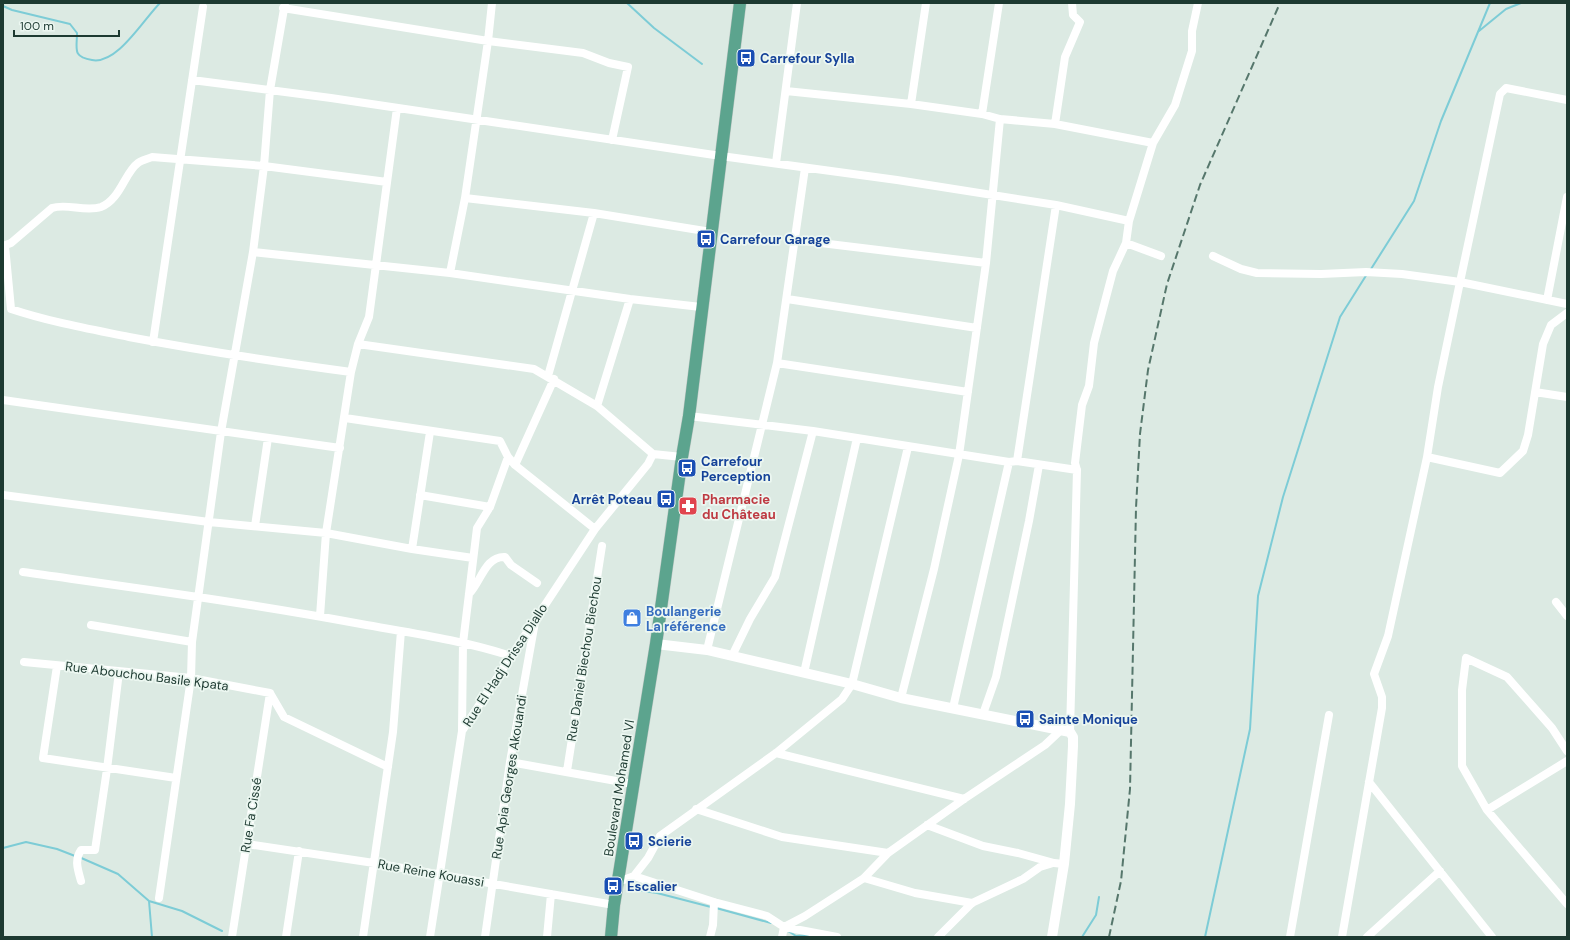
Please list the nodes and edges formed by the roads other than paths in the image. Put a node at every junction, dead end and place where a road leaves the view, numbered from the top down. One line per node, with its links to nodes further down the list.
1 (492, 3): 10 (street)
2 (740, 3): 23 (main road, Boulevard Mohamed VI)
3 (797, 3): 13 (street)
4 (926, 3): 15 (street)
5 (999, 3): 17 (street)
6 (1072, 3): 20 (street)
7 (1198, 3): 22 (street)
8 (284, 6): 10 (street); 12 (street)
9 (203, 7): 11 (street)
10 (488, 41): 18 (street); 21 (street)
11 (192, 80): 12 (street); 24 (street)
12 (270, 90): 16 (street); 26 (street)
13 (786, 91): 15 (street); 25 (street)
14 (1567, 100): 45 (street)
15 (911, 104): 17 (street)
16 (397, 108): 18 (street); 28 (street)
17 (982, 114): 19 (street)
18 (476, 118): 21 (street); 31 (street)
19 (1000, 119): 20 (street); 29 (street)
20 (1055, 124): 22 (street)
21 (612, 140): 23 (street)
22 (1153, 143): 34 (street)
23 (721, 156): 25 (street); 35 (main road, Boulevard Mohamed VI)
24 (180, 159): 26 (street); 38 (street); 54 (street)
25 (776, 163): 27 (street)
26 (264, 166): 28 (street); 39 (street)
27 (805, 168): 29 (street); 36 (street)
28 (387, 182): 43 (street)
29 (993, 195): 32 (street); 42 (street)
30 (1567, 197): 49 (street)
31 (465, 198): 33 (street); 44 (street)
32 (1056, 205): 34 (street); 80 (street)
33 (594, 213): 35 (street); 46 (street)
34 (1129, 221): 37 (street)
35 (711, 232): 51 (main road, Boulevard Mohamed VI)
36 (796, 240): 42 (street); 47 (street)
37 (1126, 243): 40 (street); 83 (street)
38 (4, 246): 54 (street)
39 (253, 252): 43 (street); 56 (street)
40 (1161, 256)
41 (1213, 256): 45 (street)
42 (986, 263): 53 (street)
43 (376, 264): 44 (street); 55 (street)
44 (450, 273): 46 (street)
45 (1460, 282): 49 (street); 79 (street)
46 (573, 290): 48 (street); 59 (street)
47 (787, 299): 53 (street); 57 (street)
48 (630, 300): 51 (street); 64 (street)
49 (1547, 300): 50 (street)
50 (1567, 304)
51 (701, 307): 65 (main road, Boulevard Mohamed VI)
52 (1567, 313): 61 (street)
53 (977, 328): 60 (street)
54 (153, 342): 56 (street)
55 (358, 344): 58 (street); 59 (street)
56 (234, 356): 58 (street); 69 (street)
57 (777, 363): 60 (street); 67 (street)
58 (352, 372): 66 (street)
59 (551, 378): 64 (street); 81 (street)
60 (968, 392): 76 (street)
61 (1535, 392): 62 (street); 79 (street)
62 (1567, 397)
63 (3, 400): 69 (street)
64 (597, 406): 75 (street)
65 (689, 416): 67 (street); 78 (main road, Boulevard Mohamed VI)
66 (345, 418): 70 (street); 74 (street)
67 (764, 424): 68 (street); 107 (street)
68 (813, 431): 72 (street); 109 (street)
69 (221, 432): 71 (street); 87 (street)
70 (430, 432): 77 (street); 85 (street)
71 (268, 438): 74 (street); 88 (street)
72 (857, 438): 73 (street); 113 (street)
73 (908, 447): 76 (street); 115 (street)
74 (340, 448): 90 (street)
75 (653, 454): 78 (street); 89 (street, Rue El Hadj Drissa Diallo)
76 (959, 455): 80 (street); 117 (street)
77 (508, 457): 81 (street); 86 (street)
78 (682, 457): 106 (main road, Boulevard Mohamed VI)
79 (1427, 457): 131 (street)
80 (1013, 461): 82 (street); 118 (street)
81 (515, 464): 89 (street)
82 (1039, 465): 83 (street); 119 (street)
83 (1077, 470): 122 (street)
84 (3, 495): 87 (street)
85 (420, 495): 86 (street); 92 (street)
86 (490, 507): 93 (street)
87 (210, 522): 88 (street); 97 (street)
88 (255, 526): 90 (street)
89 (595, 529): 101 (street, Rue El Hadj Drissa Diallo)
90 (326, 533): 92 (street); 99 (street)
91 (602, 546): 129 (street, Rue Daniel Biechou Biechou)
92 (412, 550): 93 (street)
93 (473, 558): 96 (street)
94 (23, 572): 97 (street)
95 (537, 583): 96 (street)
96 (469, 594): 105 (street)
97 (198, 596): 99 (street); 104 (street)
98 (1556, 602): 100 (street)
99 (320, 616): 103 (street)
100 (1567, 616)
101 (536, 618): 108 (street, Rue El Hadj Drissa Diallo); 126 (street, Rue Apia Georges Akouandi)
102 (91, 625): 104 (street)
103 (401, 631): 105 (street); 127 (street)
104 (192, 642): 114 (street)
105 (463, 643): 108 (street); 121 (street)
106 (656, 644): 107 (street); 132 (main road, Boulevard Mohamed VI)
107 (707, 650): 109 (street)
108 (511, 656): 121 (street, Rue El Hadj Drissa Diallo)
109 (732, 656): 113 (street)
110 (24, 662): 111 (street, Rue Abouchou Basile Kpata)
111 (57, 666): 112 (street, Rue Abouchou Basile Kpata); 128 (street)
112 (119, 672): 114 (street, Rue Abouchou Basile Kpata); 128 (street)
113 (804, 673): 115 (street)
114 (191, 678): 116 (street, Rue Abouchou Basile Kpata); 130 (street)
115 (852, 684): 117 (street); 124 (street)
116 (270, 693): 127 (street); 137 (street, Rue Fa Cissé)
117 (901, 698): 118 (street)
118 (953, 708): 119 (street)
119 (983, 714): 122 (street)
120 (1329, 715): 168 (street)
121 (462, 731): 143 (street, Rue El Hadj Drissa Diallo)
122 (1066, 731): 133 (street); 141 (street)
123 (1567, 751): 135 (street)
124 (776, 752): 133 (street); 134 (street)
125 (1567, 761): 135 (street)
126 (510, 762): 129 (street); 148 (street, Rue Apia Georges Akouandi)
127 (388, 767): 140 (street)
128 (107, 769): 130 (street); 146 (street)
129 (567, 771): 132 (street)
130 (176, 778): 150 (street)
131 (1369, 782): 142 (street); 169 (street)
132 (633, 784): 147 (main road, Boulevard Mohamed VI)
133 (964, 799): 136 (street)
134 (696, 810): 139 (street); 144 (street)
135 (1487, 810): 154 (street)
136 (927, 825): 139 (street); 141 (street)
137 (246, 844): 138 (street, Rue Reine Kouassi); 156 (street, Rue Fa Cissé)
138 (299, 851): 140 (street, Rue Reine Kouassi); 157 (street)
139 (888, 853): 145 (street)
140 (374, 862): 143 (street, Rue Reine Kouassi); 158 (street)
141 (1059, 863): 152 (street); 167 (street)
142 (1440, 871): 170 (street); 171 (street)
143 (440, 874): 148 (street, Rue Reine Kouassi); 159 (street, Rue El Hadj Drissa Diallo)
144 (634, 876): 147 (street); 151 (street)
145 (864, 878): 152 (street); 155 (street)
146 (81, 881)
147 (618, 882): 153 (main road, Boulevard Mohamed VI)
148 (492, 884): 149 (street, Rue Reine Kouassi); 160 (street, Rue Apia Georges Akouandi)
149 (551, 894): 153 (street, Rue Reine Kouassi); 161 (street)
150 (159, 898)
151 (714, 902): 155 (street); 163 (street)
152 (972, 903): 166 (street)
153 (614, 904): 162 (main road, Boulevard Mohamed VI)
154 (1567, 904)
155 (784, 927): 164 (street); 165 (street)
156 (232, 937)
157 (286, 937)
158 (363, 937)
159 (430, 937)
160 (485, 937)
161 (547, 937)
162 (611, 937)
163 (710, 937)
164 (782, 937)
165 (837, 937)
166 (938, 937)
167 (1052, 937)
168 (1290, 937)
169 (1342, 937)
170 (1367, 937)
171 (1492, 937)

